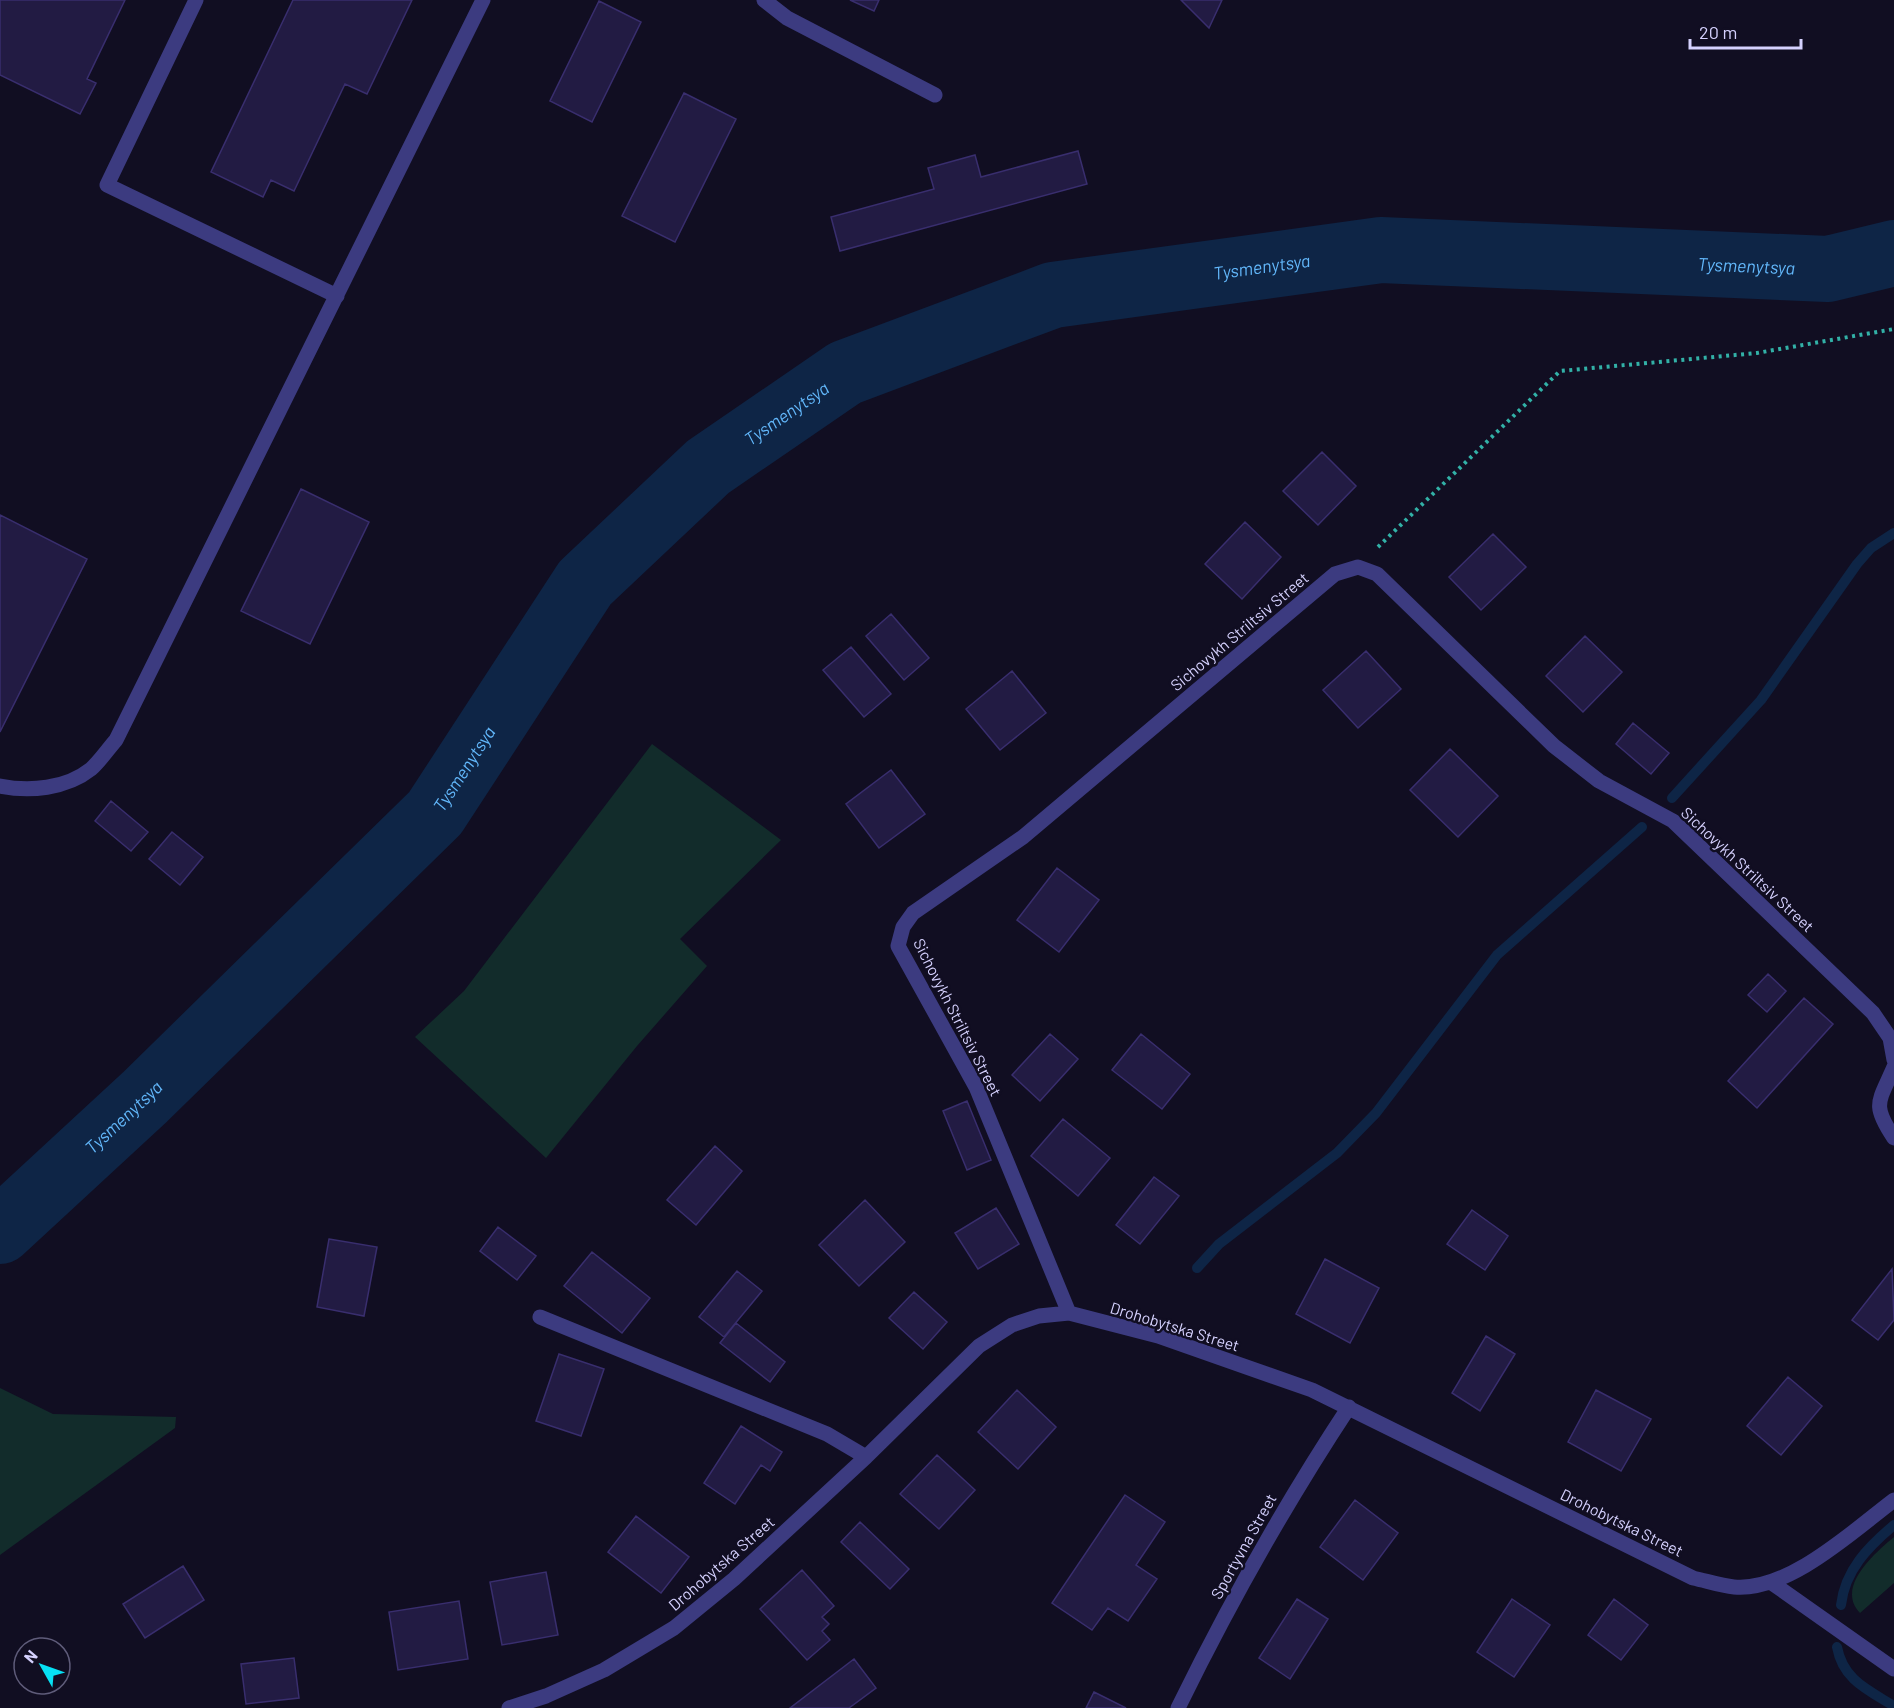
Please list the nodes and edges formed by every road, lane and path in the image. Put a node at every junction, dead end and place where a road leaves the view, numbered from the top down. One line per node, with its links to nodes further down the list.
1 (196, 0): 5 (street)
2 (483, 0): 5 (street)
3 (764, 0): 4 (street)
4 (934, 95)
5 (337, 296): 8 (street)
6 (1894, 329): 7 (path)
7 (1358, 567): 9 (street, Sichovykh Striltsiv Street); 12 (street, Sichovykh Striltsiv Street)
8 (0, 786)
9 (1894, 1060)
10 (1894, 1067): 11 (street)
11 (1894, 1138)
12 (1069, 1313): 14 (street, Drohobytska Street); 15 (street, Drohobytska Street)
13 (540, 1317): 15 (street)
14 (1349, 1407): 17 (street, Drohobytska Street); 20 (street, Sportyvna Street)
15 (866, 1456): 19 (street, Drohobytska Street)
16 (1894, 1500): 17 (street, Drohobytska Street)
17 (1772, 1583): 18 (street)
18 (1894, 1669)
19 (509, 1708)
20 (1178, 1708)

